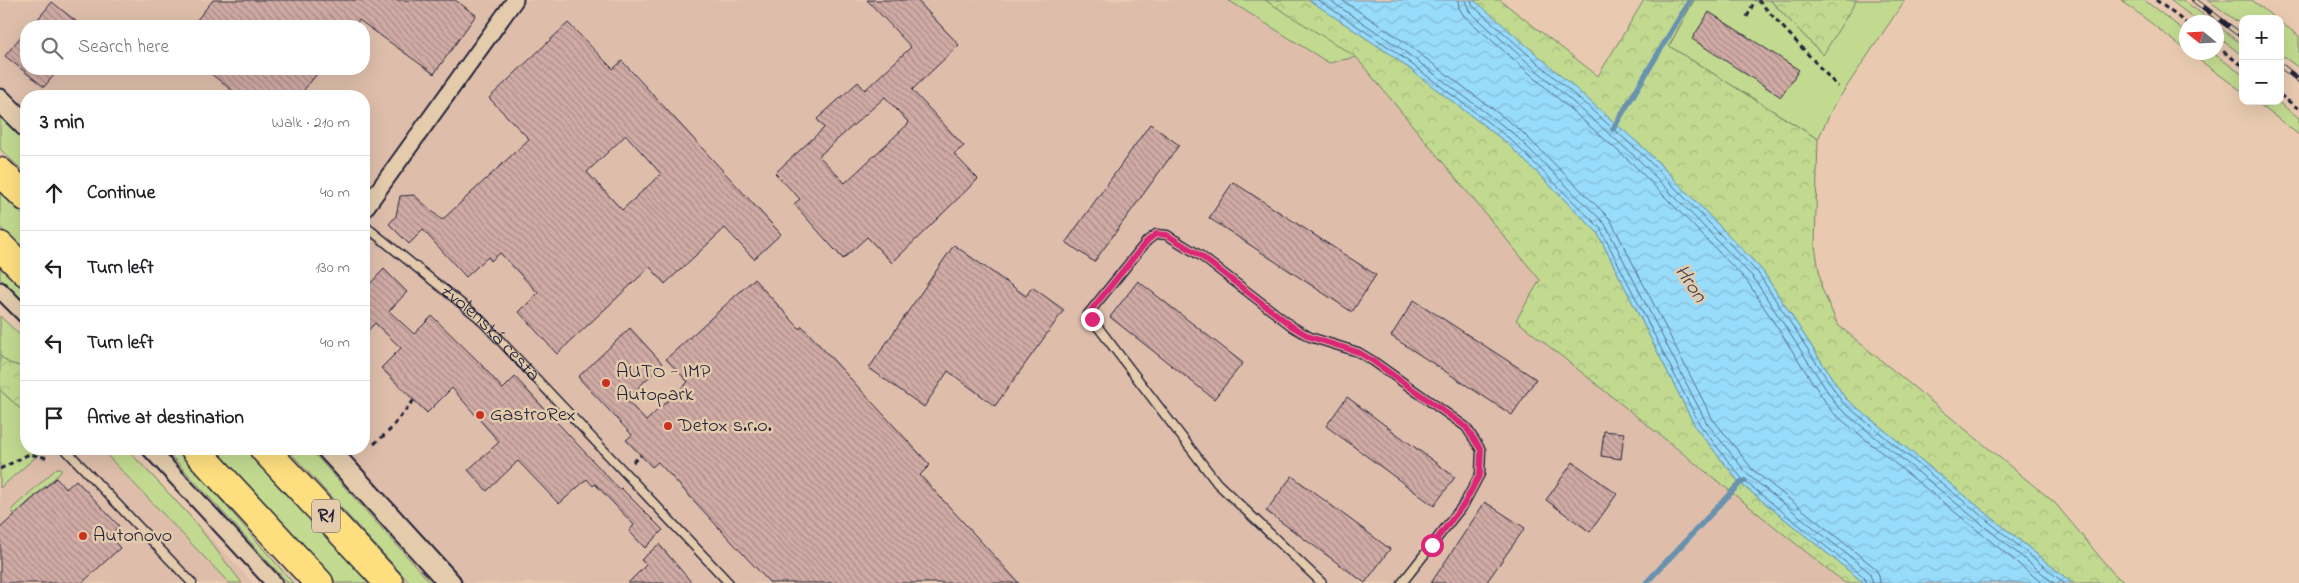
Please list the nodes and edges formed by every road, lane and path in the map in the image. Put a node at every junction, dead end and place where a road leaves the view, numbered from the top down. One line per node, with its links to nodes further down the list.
1 (515, 0): 15 (street)
2 (1756, 0): 4 (path); 8 (path)
3 (2156, 0): 5 (path)
4 (1747, 16)
5 (2179, 18)
6 (2224, 52): 7 (path)
7 (2239, 63)
8 (1838, 87)
9 (2284, 98): 11 (path)
10 (0, 100): 12 (main road)
11 (2299, 109)
12 (20, 120)
13 (0, 172): 14 (highway)
14 (20, 191)
15 (370, 202)
16 (370, 230): 37 (lane, Zvolenská cesta)
17 (0, 246): 18 (highway)
18 (20, 266)
19 (0, 290): 20 (street)
20 (20, 310)
21 (414, 400): 22 (path)
22 (374, 444)
23 (27, 455): 31 (path)
24 (34, 455): 30 (path)
25 (71, 455): 32 (lane)
26 (156, 455): 33 (street)
27 (200, 455): 34 (highway, R1)
28 (270, 455): 35 (highway, R1)
29 (333, 455): 36 (main road)
30 (49, 458)
31 (0, 469)
32 (192, 583)
33 (274, 583)
34 (319, 583)
35 (389, 583)
36 (450, 583)
37 (729, 583)
38 (1322, 583): 39 (lane)
39 (1402, 583)

